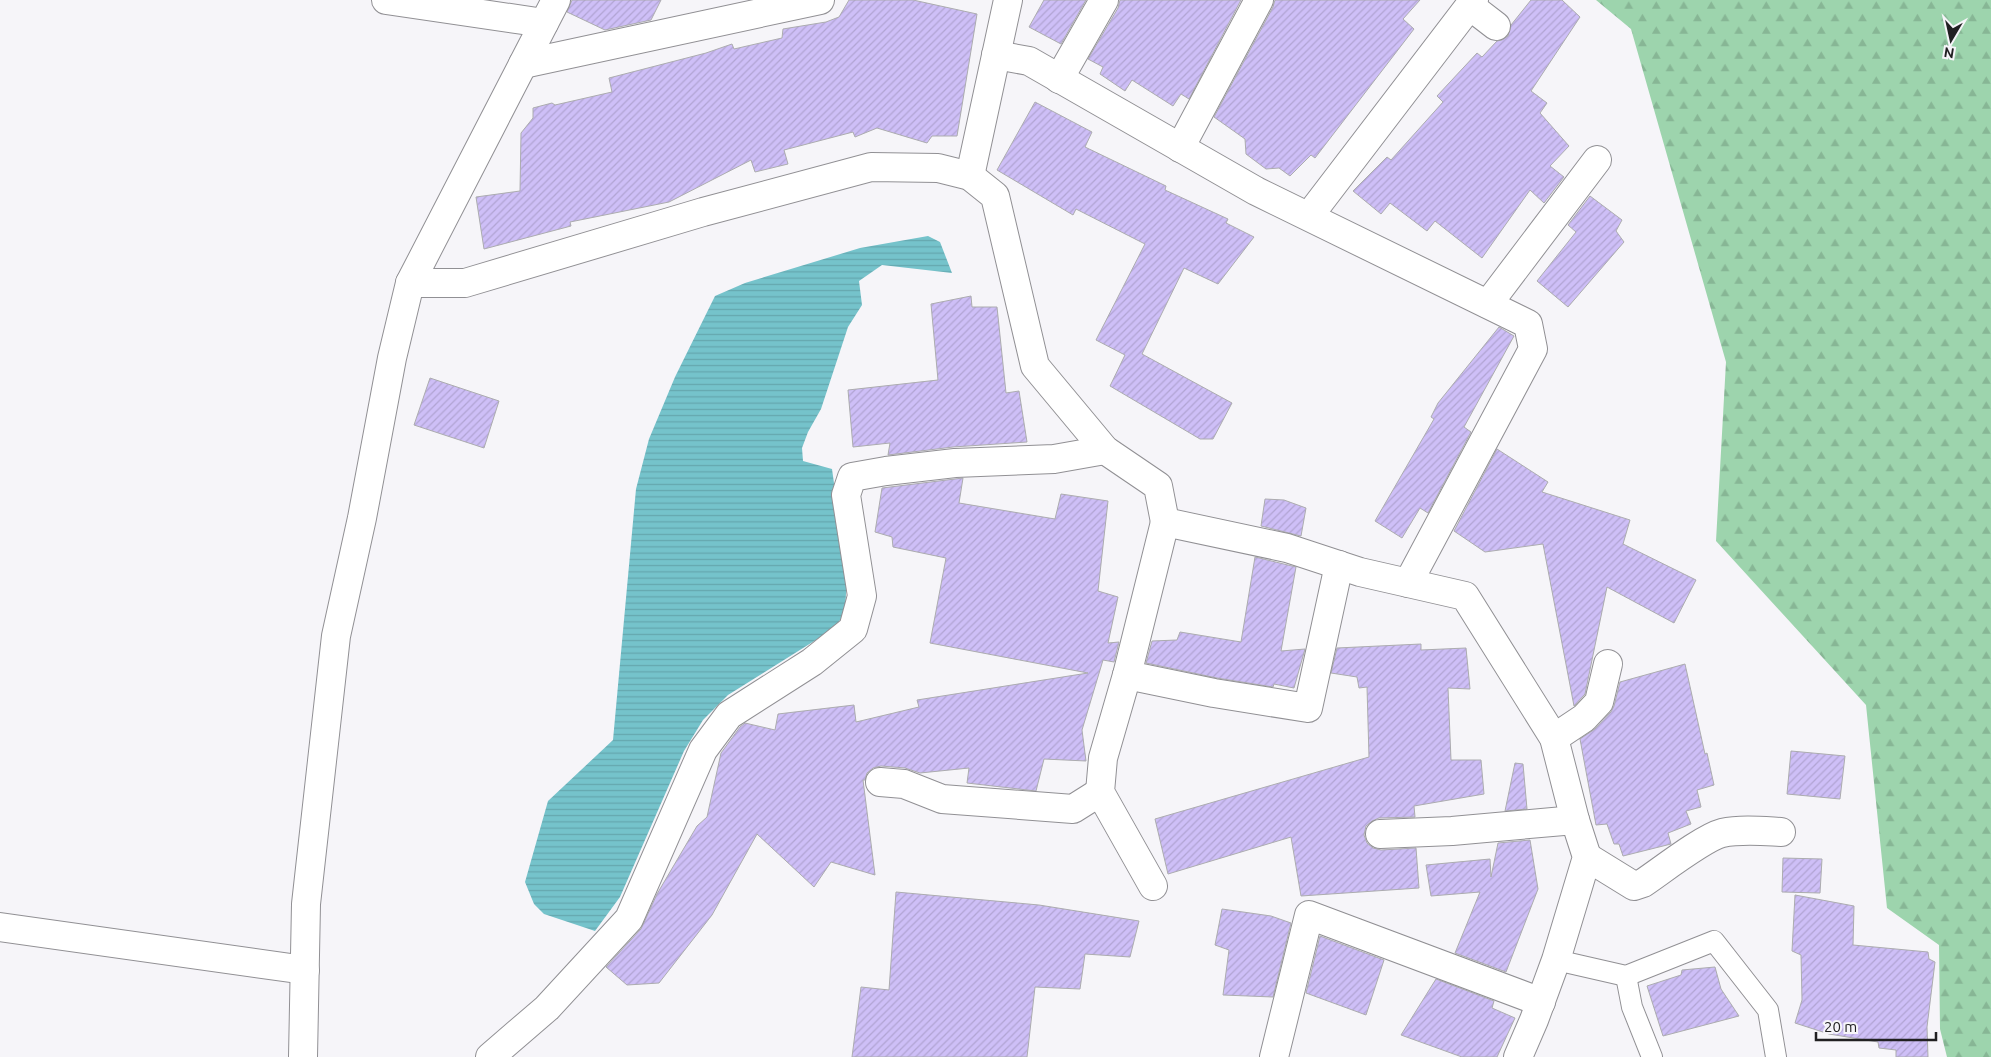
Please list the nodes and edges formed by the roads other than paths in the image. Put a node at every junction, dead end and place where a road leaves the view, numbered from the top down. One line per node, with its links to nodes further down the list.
1 (386, 0): 7 (street)
2 (820, 0): 10 (street)
3 (1008, 0): 9 (street)
4 (1104, 0): 11 (street)
5 (1259, 0): 12 (street)
6 (1472, 3): 8 (street); 15 (street)
7 (550, 12): 10 (street)
8 (1496, 26)
9 (996, 55): 11 (street); 14 (street)
10 (524, 64): 16 (street)
11 (1059, 79): 12 (street)
12 (1180, 148): 15 (street)
13 (1597, 160): 17 (street)
14 (970, 176): 16 (street); 18 (street)
15 (1309, 216): 17 (street)
16 (410, 283): 34 (street)
17 (1488, 304): 21 (street)
18 (1105, 450): 19 (street); 38 (street)
19 (1165, 522): 20 (street); 23 (street)
20 (1339, 564): 21 (street); 23 (street)
21 (1408, 583): 24 (street)
22 (1608, 664): 24 (street)
23 (1127, 675): 26 (street)
24 (1554, 738): 27 (street)
25 (880, 782): 26 (street)
26 (1100, 792): 31 (street)
27 (1575, 820): 29 (street); 30 (street)
28 (1781, 832): 30 (street)
29 (1380, 834)
30 (1587, 857): 33 (street)
31 (1153, 886)
32 (0, 927): 34 (street)
33 (1556, 960): 35 (lane); 36 (street)
34 (305, 970): 37 (street)
35 (1626, 976): 41 (lane); 42 (lane)
36 (1541, 1002): 39 (street); 40 (street)
37 (303, 1057)
38 (490, 1057)
39 (1274, 1057)
40 (1518, 1057)
41 (1652, 1057)
42 (1776, 1057)

